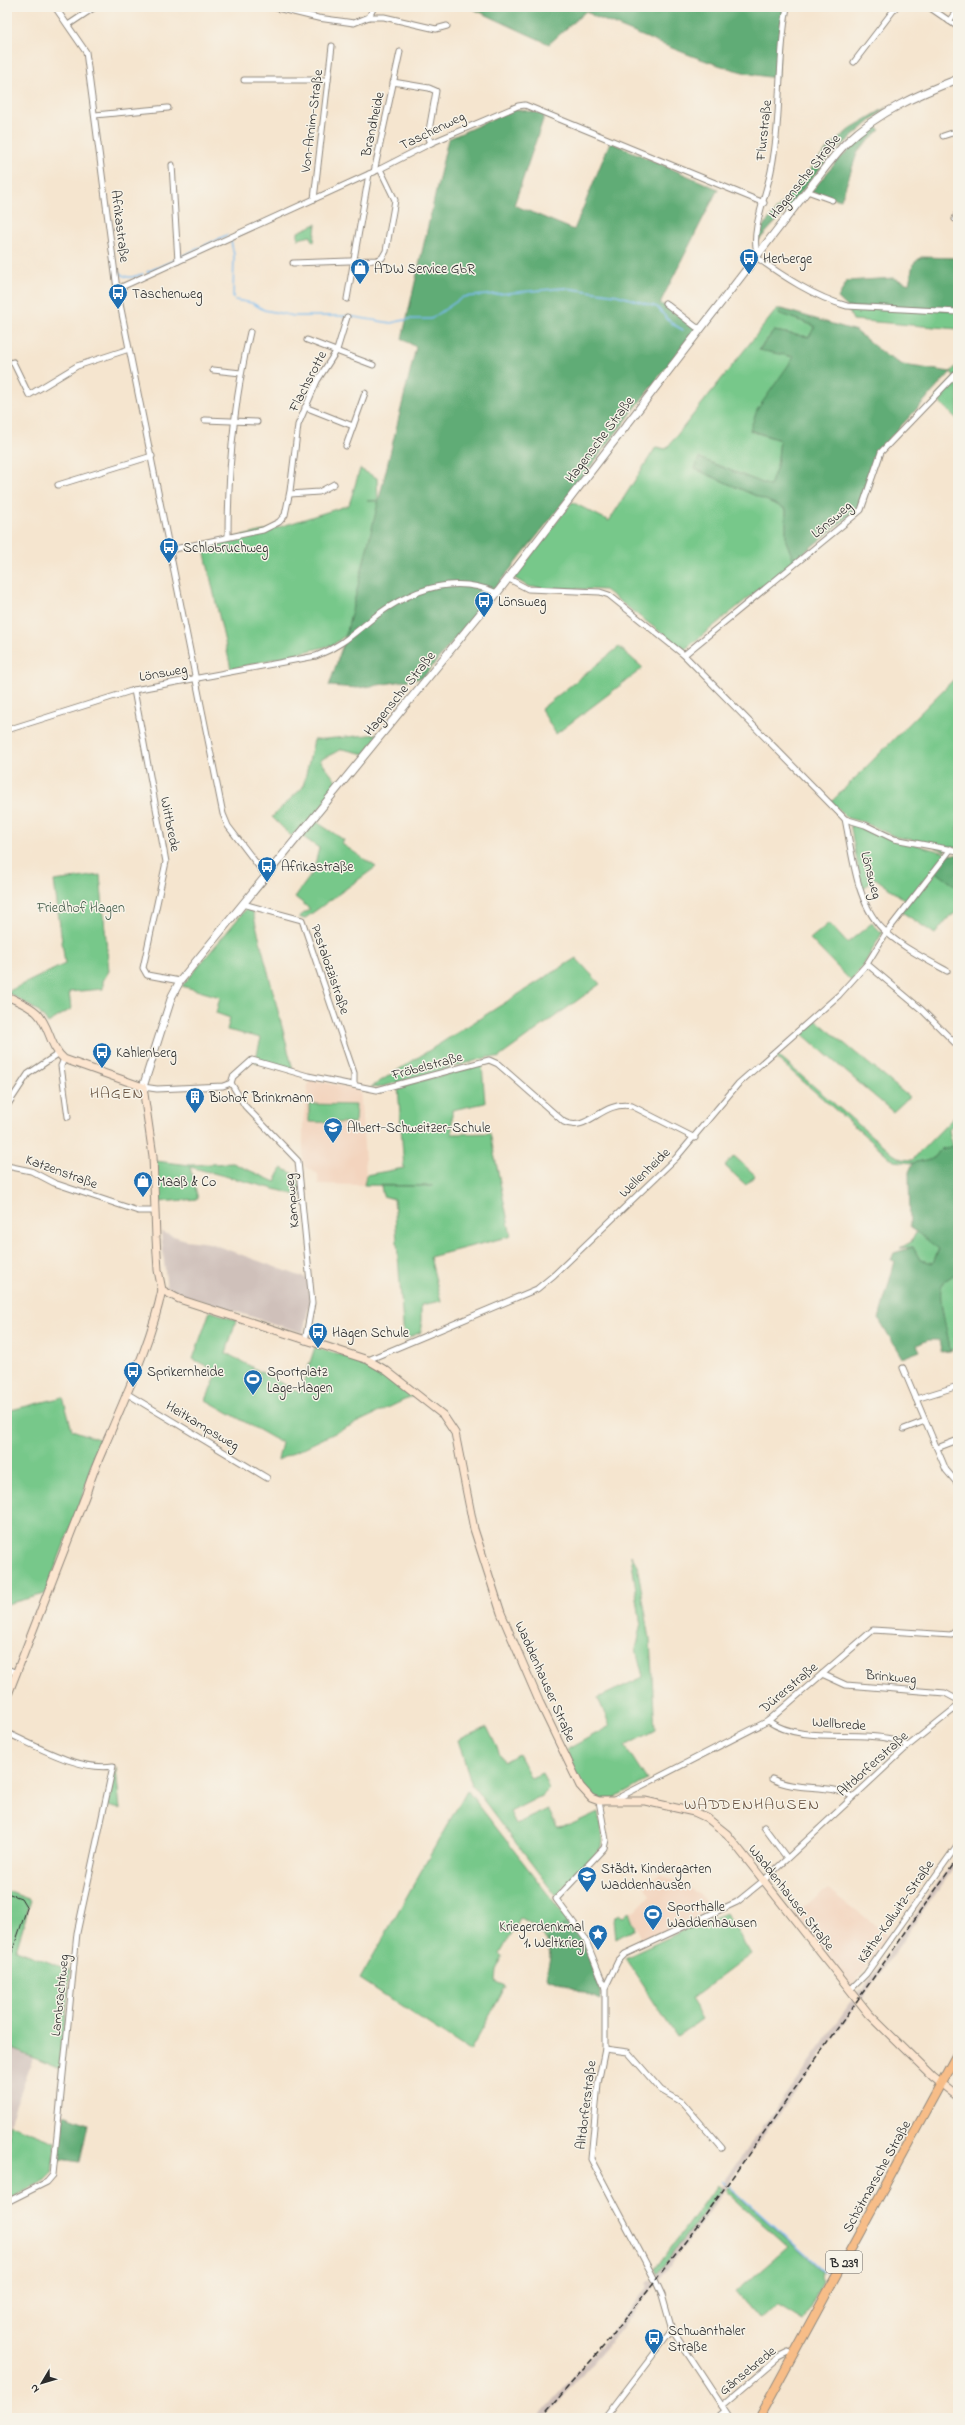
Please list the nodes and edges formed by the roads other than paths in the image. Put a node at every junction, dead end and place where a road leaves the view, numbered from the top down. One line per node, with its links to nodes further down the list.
1 (55, 7): 12 (street, Afrikastraße)
2 (95, 7): 12 (street)
3 (273, 7): 8 (street)
4 (374, 7): 10 (street)
5 (787, 7): 33 (street, Flurstraße)
6 (896, 7): 17 (street)
7 (929, 7): 11 (street)
8 (280, 8): 10 (street)
9 (958, 9): 11 (street)
10 (369, 17): 13 (street)
11 (949, 21): 14 (street)
12 (68, 25): 23 (street, Afrikastraße)
13 (447, 26)
14 (958, 27)
15 (332, 46): 20 (street, Von-Arnim-Straße)
16 (400, 52): 21 (street, Brandheide)
17 (854, 62)
18 (958, 79): 30 (street, Hagensche Straße)
19 (244, 80): 20 (street)
20 (328, 80): 31 (street, Von-Arnim-Straße)
21 (393, 82): 26 (street, Brandheide); 29 (street, Brandheide)
22 (168, 108): 23 (street)
23 (95, 115): 40 (street, Afrikastraße)
24 (958, 131): 25 (street)
25 (943, 136)
26 (431, 143): 28 (street, Taschenweg); 33 (street, Taschenweg)
27 (172, 165): 37 (street)
28 (380, 169): 29 (street, Taschenweg); 38 (street)
29 (371, 173): 31 (street, Taschenweg); 38 (street, Brandheide)
30 (807, 191): 32 (street); 36 (street, Hagensche Straße)
31 (314, 199): 37 (street, Taschenweg)
32 (832, 200)
33 (764, 204): 36 (street, Flurstraße)
34 (958, 212): 35 (street)
35 (955, 219)
36 (757, 255): 43 (street); 45 (street, Hagensche Straße)
37 (178, 261): 40 (street, Taschenweg)
38 (355, 261): 39 (street); 41 (street, Brandheide)
39 (293, 263)
40 (117, 289): 48 (street, Afrikastraße)
41 (347, 299)
42 (665, 303): 45 (street)
43 (958, 312)
44 (347, 318): 49 (street, Flachsrotte)
45 (701, 328): 68 (street, Hagensche Straße)
46 (250, 332): 54 (street)
47 (307, 340): 49 (street, Flachsrotte)
48 (129, 349): 50 (street); 62 (street, Afrikastraße)
49 (337, 350): 51 (street, Flachsrotte); 56 (street, Flachsrotte)
50 (13, 362)
51 (373, 365)
52 (213, 370): 54 (street)
53 (958, 372): 70 (street, Lönsweg)
54 (241, 373): 58 (street)
55 (365, 393): 60 (street)
56 (305, 407): 60 (street); 65 (street, Flachsrotte)
57 (205, 420): 58 (street)
58 (235, 422): 59 (street); 66 (street)
59 (257, 422)
60 (353, 426): 61 (street)
61 (346, 446)
62 (152, 456): 64 (street); 67 (street, Afrikastraße)
63 (334, 484): 65 (street)
64 (58, 485)
65 (290, 494): 66 (street, Flachsrotte)
66 (228, 537): 67 (street)
67 (170, 550): 71 (street, Afrikastraße)
68 (509, 578): 69 (street, Hagensche Straße); 70 (street, Lönsweg)
69 (497, 593): 71 (street, Lönsweg); 77 (street, Hagensche Straße)
70 (684, 655): 74 (street, Lönsweg)
71 (196, 679): 72 (street, Lönsweg); 77 (street, Afrikastraße)
72 (134, 690): 73 (street, Lönsweg); 82 (street, Wittbrede)
73 (7, 730)
74 (846, 819): 75 (street, Lönsweg); 79 (street, Lönsweg)
75 (951, 849): 76 (street, Lönsweg); 79 (street, Wellenheide)
76 (958, 851)
77 (266, 876): 78 (street, Hagensche Straße)
78 (243, 904): 82 (street, Hagensche Straße); 87 (street, Pestalozzistraße)
79 (886, 933): 80 (street, Wellenheide); 81 (street)
80 (867, 964): 84 (street); 91 (street, Wellenheide)
81 (946, 971)
82 (180, 981): 88 (street, Hagensche Straße)
83 (7, 996): 85 (main road)
84 (958, 1046)
85 (61, 1056): 88 (main road); 89 (street); 90 (street)
86 (232, 1083): 87 (street, Fröbelstraße); 88 (street); 95 (street, Kampweg)
87 (354, 1084): 91 (street, Fröbelstraße)
88 (143, 1087): 93 (main road)
89 (7, 1106)
90 (68, 1117)
91 (695, 1138): 96 (street, Wellenheide)
92 (7, 1166): 93 (street, Katzenstraße)
93 (155, 1211): 94 (main road)
94 (162, 1290): 95 (main road, Waddenhauser Straße); 99 (main road)
95 (305, 1341): 96 (main road, Waddenhauser Straße)
96 (368, 1360): 119 (main road, Waddenhauser Straße)
97 (903, 1368): 100 (street)
98 (958, 1386): 100 (street)
99 (126, 1393): 105 (street, Heitkampsweg); 109 (main road)
100 (916, 1399): 101 (street)
101 (925, 1421): 102 (street); 104 (street)
102 (904, 1429)
103 (958, 1440): 104 (street)
104 (937, 1448): 106 (street)
105 (267, 1478)
106 (958, 1484)
107 (958, 1629): 110 (street, Dürerstraße)
108 (7, 1669): 109 (street)
109 (16, 1673): 111 (main road)
110 (822, 1674): 112 (street, Brinkweg); 114 (street, Dürerstraße)
111 (7, 1697)
112 (958, 1700)
113 (958, 1706): 116 (street, Altdorferstraße)
114 (768, 1721): 116 (street, Wellbrede); 120 (street, Dürerstraße)
115 (7, 1733): 132 (street, Lambrachtweg)
116 (908, 1746): 118 (street, Altdorferstraße)
117 (772, 1779): 118 (street)
118 (853, 1797): 123 (street, Altdorferstraße)
119 (598, 1801): 120 (main road, Waddenhauser Straße); 125 (street)
120 (612, 1802): 124 (main road, Waddenhauser Straße)
121 (764, 1827): 123 (street)
122 (958, 1844): 126 (street, Käthe-Kollwitz-Straße)
123 (787, 1858): 124 (street, Altdorferstraße)
124 (763, 1881): 125 (street, Altdorferstraße); 126 (main road, Waddenhauser Straße)
125 (604, 1988): 127 (street, Altdorferstraße)
126 (850, 1990): 129 (main road, Waddenhauser Straße)
127 (605, 2049): 131 (street); 133 (street, Altdorferstraße)
128 (958, 2052): 129 (main road, Schötmarsche Straße / B 239)
129 (941, 2084): 130 (main road, Waddenhauser Straße); 139 (main road, Schötmarsche Straße / B 239)
130 (958, 2097)
131 (722, 2148)
132 (7, 2202)
133 (672, 2330): 135 (street, Altdorferstraße); 136 (street)
134 (788, 2354): 135 (street, Gänsebrede)
135 (724, 2408): 137 (street, Gänsebrede); 138 (street, Altdorferstraße)
136 (605, 2418)
137 (717, 2418)
138 (730, 2418)
139 (759, 2418)

